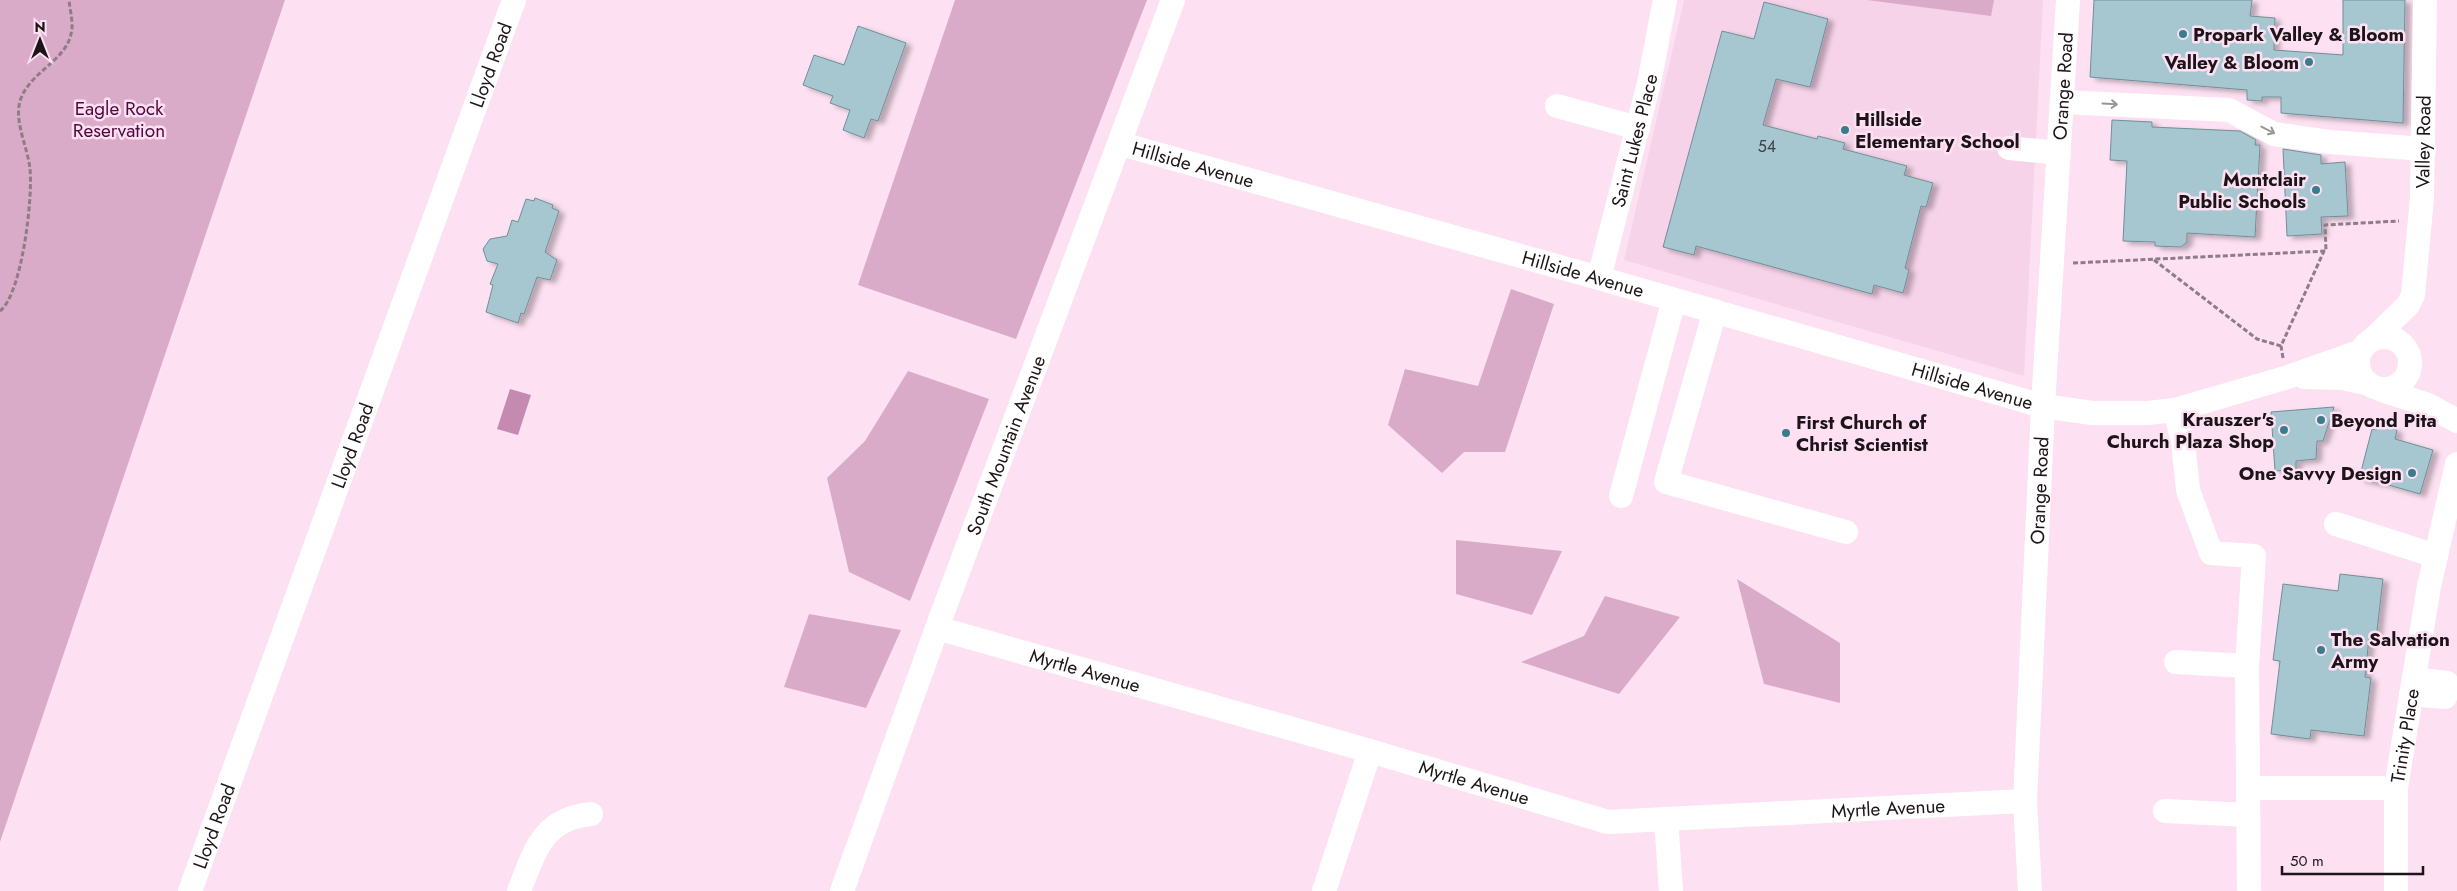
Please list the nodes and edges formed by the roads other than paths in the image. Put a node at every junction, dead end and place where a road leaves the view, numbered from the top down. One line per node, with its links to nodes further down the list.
1 (514, 0): 43 (street, Lloyd Road)
2 (1173, 0): 9 (street, South Mountain Avenue)
3 (1665, 0): 8 (street, Saint Lukes Place)
4 (2068, 0): 6 (street, Orange Road)
5 (2425, 0): 11 (street, Valley Road)
6 (2062, 102): 11 (street, one-way to 11); 12 (street, Orange Road)
7 (1557, 106): 8 (street)
8 (1638, 128): 13 (street, Saint Lukes Place)
9 (1121, 144): 13 (street, Hillside Avenue); 30 (street, South Mountain Avenue)
10 (2009, 148): 12 (street)
11 (2424, 149): 14 (street, Valley Road)
12 (2059, 154): 22 (street, Orange Road)
13 (1599, 278): 15 (street, Hillside Avenue)
14 (2414, 284): 17 (street, Valley Road); 18 (street, Valley Road)
15 (1674, 300): 16 (street, Hillside Avenue); 26 (street)
16 (1714, 311): 22 (street, Hillside Avenue); 28 (street)
17 (2365, 346): 18 (street); 19 (street); 20 (street)
18 (2409, 363): 20 (street); 21 (street)
19 (2285, 378): 20 (street); 23 (street, Hillside Avenue)
20 (2374, 387): 21 (street)
21 (2428, 405): 24 (street)
22 (2043, 406): 23 (street, Hillside Avenue); 38 (street, Orange Road)
23 (2175, 410): 32 (street)
24 (2457, 421)
25 (2457, 464): 29 (street, Trinity Place)
26 (1621, 496)
27 (2336, 524): 29 (street)
28 (1846, 532)
29 (2436, 556): 33 (street, Trinity Place)
30 (937, 628): 35 (street, Myrtle Avenue); 45 (street, South Mountain Avenue)
31 (2176, 662): 32 (street)
32 (2247, 666): 36 (street)
33 (2413, 686): 34 (street); 37 (street, Trinity Place)
34 (2449, 690)
35 (1370, 751): 42 (street, Myrtle Avenue); 46 (street)
36 (2248, 788): 37 (street); 41 (street)
37 (2396, 788): 50 (street, Trinity Place)
38 (2026, 801): 42 (street, Myrtle Avenue); 48 (street, Orange Road)
39 (2165, 811): 41 (street)
40 (591, 814): 44 (street)
41 (2247, 815): 49 (street)
42 (1666, 819): 47 (street)
43 (190, 891)
44 (519, 891)
45 (842, 891)
46 (1324, 891)
47 (1671, 891)
48 (2030, 891)
49 (2249, 891)
50 (2396, 891)

